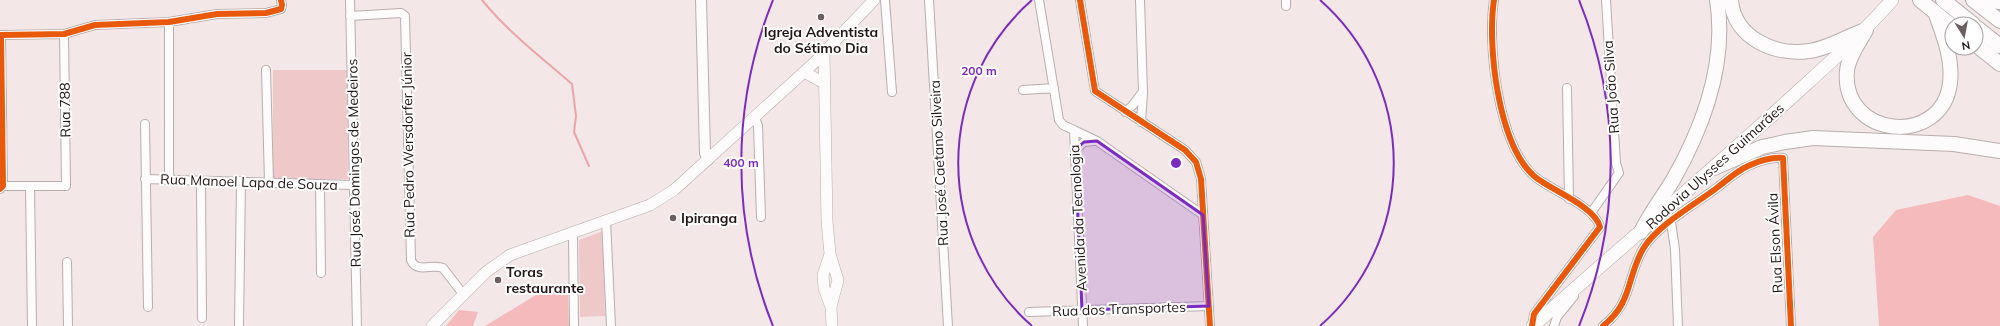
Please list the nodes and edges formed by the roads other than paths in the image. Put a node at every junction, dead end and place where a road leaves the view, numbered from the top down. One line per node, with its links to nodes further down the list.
1 (281, 0): 25 (street)
2 (350, 0): 21 (street, Rua José Domingos de Medeiros)
3 (700, 0): 50 (street)
4 (874, 0): 31 (main road)
5 (885, 0): 40 (street)
6 (929, 0): 90 (street, Rua José Caetano Silveira)
7 (1039, 0): 37 (street, Avenida da Tecnologia)
8 (1080, 0): 42 (street)
9 (1140, 0): 41 (street)
10 (1494, 0): 61 (street)
11 (1606, 0): 62 (street, Rua João Silva)
12 (1717, 0): 67 (highway)
13 (1731, 0): 26 (highway)
14 (1892, 0): 26 (highway, Rodovia Ulysses Guimarães)
15 (1920, 0): 20 (highway)
16 (1943, 0): 22 (highway)
17 (1972, 0): 24 (highway)
18 (1986, 0): 19 (highway)
19 (2000, 2)
20 (1935, 12): 23 (highway); 26 (highway)
21 (350, 16): 58 (street, Rua José Domingos de Medeiros); 75 (street, Rua Pedro Wersdorfer Júnior)
22 (1963, 16)
23 (1944, 19)
24 (2000, 21)
25 (169, 22): 28 (street); 53 (street)
26 (1866, 30): 51 (highway, Rodovia Ulysses Guimarães)
27 (1984, 33): 30 (highway)
28 (64, 34): 29 (street); 59 (street, Rua 788)
29 (1, 35): 60 (street)
30 (2000, 46)
31 (824, 51): 35 (main road); 36 (main road)
32 (1984, 51): 33 (highway)
33 (2000, 64)
34 (266, 70): 56 (street)
35 (804, 72): 36 (main road); 43 (main road)
36 (824, 83): 70 (main road)
37 (1054, 88): 39 (street); 46 (street, Avenida da Tecnologia)
38 (1567, 88): 61 (street)
39 (1023, 90)
40 (892, 92)
41 (1143, 93): 42 (street); 44 (street)
42 (1125, 112): 44 (street)
43 (755, 117): 50 (main road); 64 (street)
44 (1141, 122): 63 (street)
45 (145, 124): 52 (street)
46 (1074, 134): 47 (street); 48 (street, Avenida da Tecnologia)
47 (1093, 141): 48 (street); 63 (street)
48 (1074, 150): 79 (street, Avenida da Tecnologia)
49 (2000, 151): 51 (highway)
50 (708, 160): 65 (main road)
51 (1714, 168): 67 (highway, Rodovia Ulysses Guimarães)
52 (145, 179): 53 (street, Rua Manoel Lapa de Souza); 77 (street)
53 (168, 181): 54 (street, Rua Manoel Lapa de Souza)
54 (201, 181): 55 (street, Rua Manoel Lapa de Souza); 81 (street)
55 (241, 181): 56 (street, Rua Manoel Lapa de Souza); 84 (street)
56 (269, 182): 57 (street, Rua Manoel Lapa de Souza)
57 (320, 185): 58 (street, Rua Manoel Lapa de Souza); 71 (street)
58 (354, 185): 85 (street, Rua José Domingos de Medeiros)
59 (30, 186): 60 (street); 82 (street)
60 (2, 187)
61 (1569, 199): 62 (street)
62 (1592, 212): 93 (street)
63 (1204, 215): 76 (street)
64 (761, 217)
65 (606, 220): 68 (main road); 88 (street)
66 (1671, 222): 95 (street); 96 (street); 97 (street, Rua Elson Ávila)
67 (1641, 232): 72 (highway, Rodovia Ulysses Guimarães)
68 (573, 233): 75 (main road); 87 (street)
69 (67, 262): 83 (street)
70 (830, 267): 73 (main road); 74 (main road)
71 (320, 273)
72 (1577, 286): 93 (highway, Rodovia Ulysses Guimarães); 94 (street)
73 (824, 288): 74 (main road); 78 (main road)
74 (837, 288): 78 (main road)
75 (463, 294): 86 (main road)
76 (1209, 306): 79 (street, Rua dos Transportes); 92 (street)
77 (148, 307)
78 (831, 307): 89 (main road)
79 (1082, 310): 80 (street, Rua dos Transportes); 91 (street, Avenida da Tecnologia)
80 (1029, 312)
81 (202, 318)
82 (32, 326)
83 (68, 326)
84 (239, 326)
85 (358, 326)
86 (432, 326)
87 (574, 326)
88 (611, 326)
89 (832, 326)
90 (948, 326)
91 (1083, 326)
92 (1210, 326)
93 (1532, 326)
94 (1554, 326)
95 (1603, 326)
96 (1678, 326)
97 (1791, 326)

